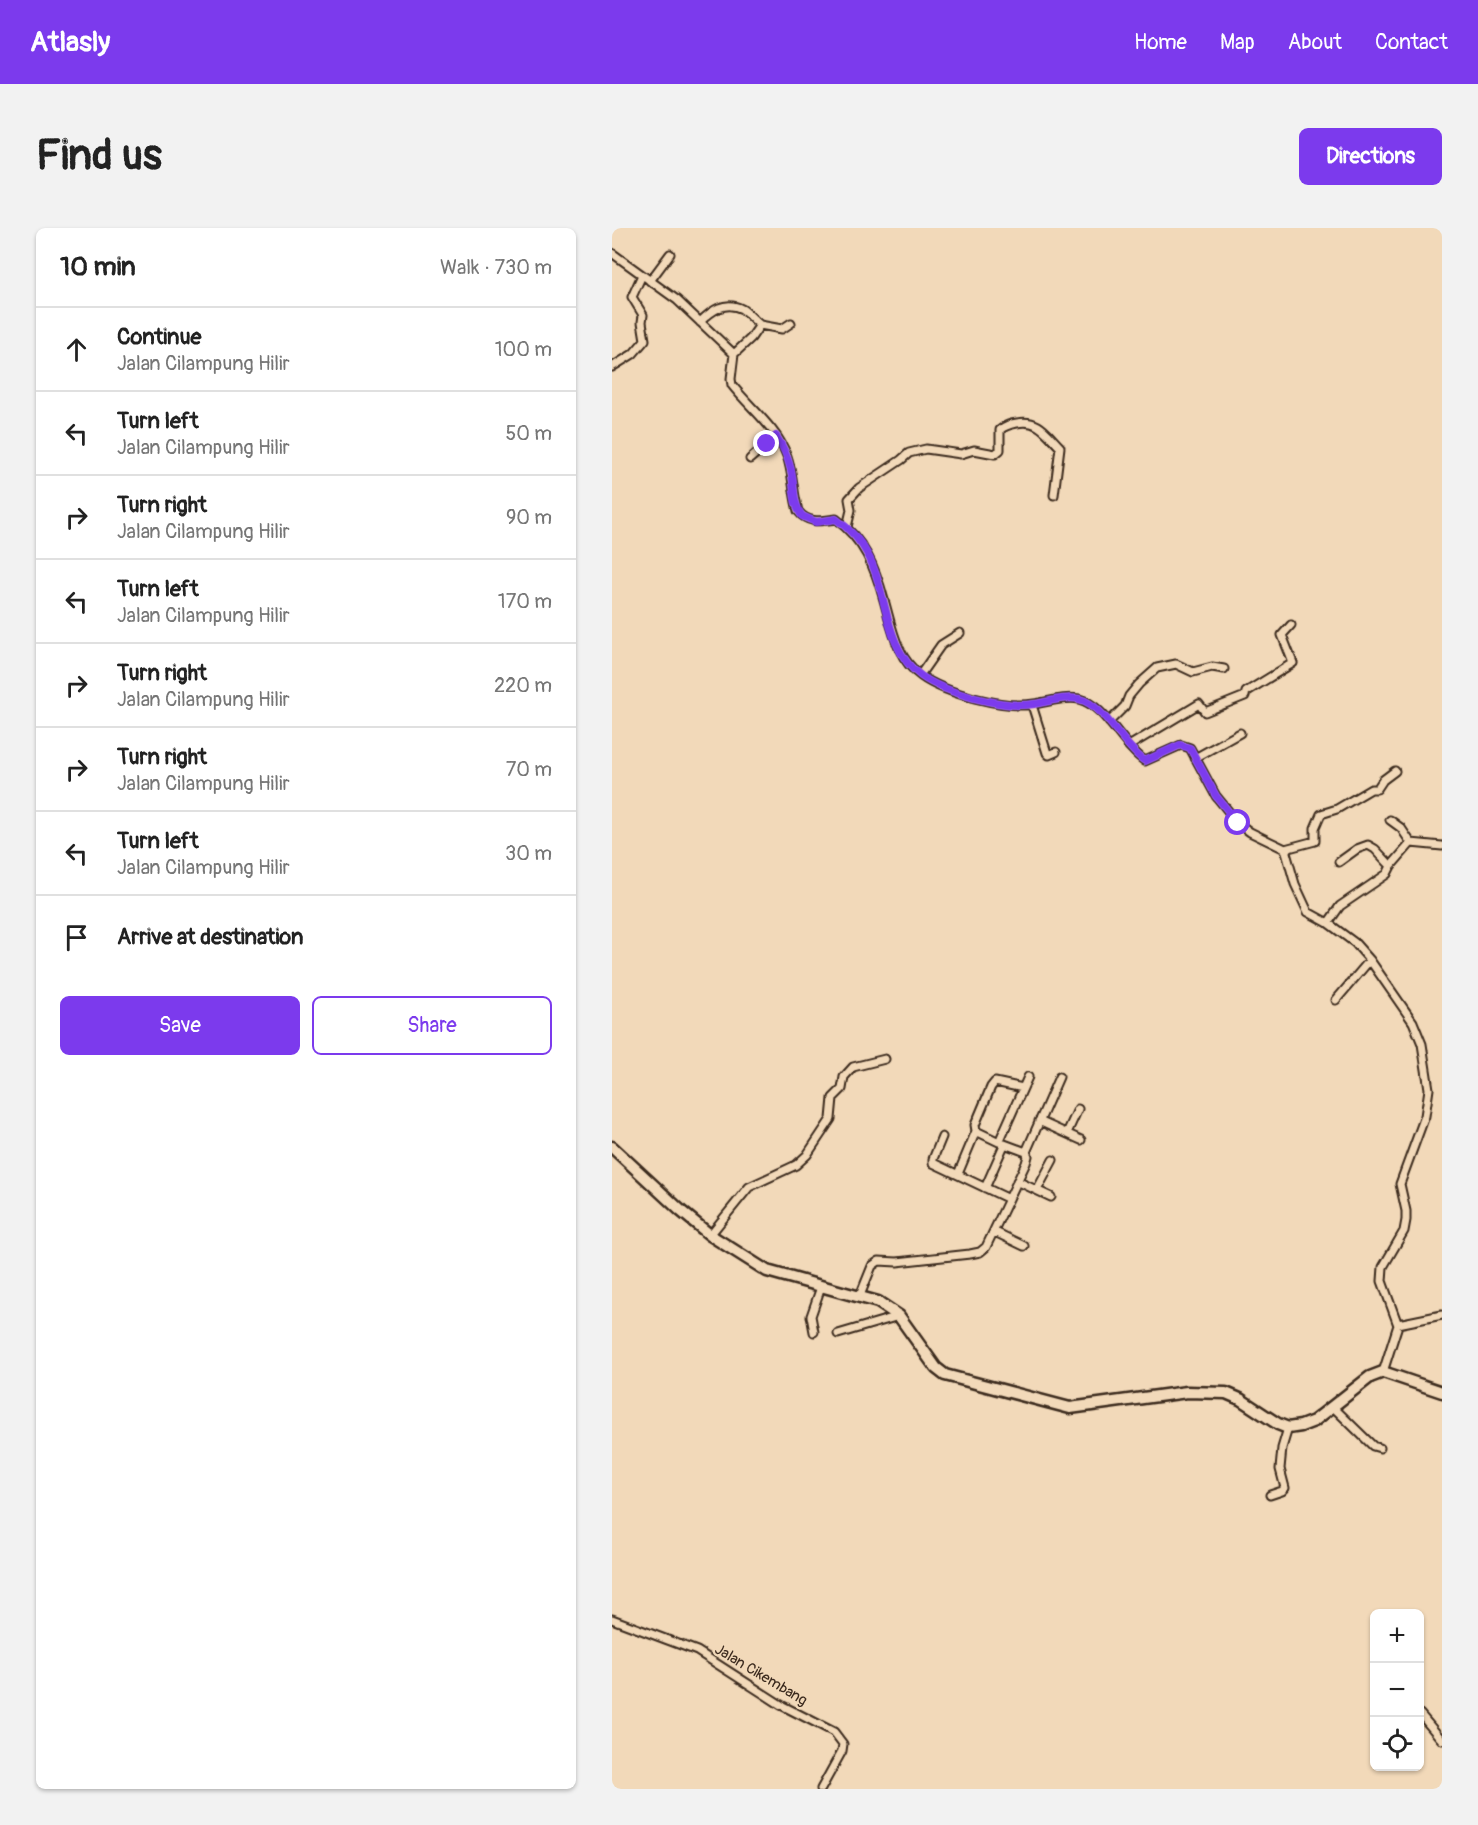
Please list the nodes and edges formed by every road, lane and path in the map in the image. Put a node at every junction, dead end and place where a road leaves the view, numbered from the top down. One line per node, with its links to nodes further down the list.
1 (612, 253): 3 (street)
2 (670, 254): 4 (street)
3 (642, 275): 4 (street); 9 (street)
4 (650, 281): 5 (street)
5 (700, 322): 7 (street); 8 (street)
6 (792, 322): 7 (street)
7 (760, 325): 8 (street)
8 (734, 354): 10 (street)
9 (612, 367)
10 (776, 436): 11 (street); 13 (street)
11 (750, 459)
12 (1054, 495): 13 (street)
13 (847, 527): 17 (street)
14 (1291, 625): 21 (street)
15 (960, 633): 17 (street)
16 (1224, 669): 19 (street)
17 (920, 675): 18 (street)
18 (1032, 705): 19 (street); 22 (street)
19 (1109, 722): 21 (street)
20 (1240, 733): 23 (street)
21 (1129, 746): 23 (street)
22 (1056, 752)
23 (1195, 758): 28 (street)
24 (1395, 771): 28 (street)
25 (1390, 820): 26 (street)
26 (1411, 843): 27 (street); 30 (street)
27 (1442, 846)
28 (1285, 849): 31 (street)
29 (1340, 862): 30 (street)
30 (1391, 866): 31 (street)
31 (1328, 923): 32 (street)
32 (1370, 960): 33 (street); 61 (street)
33 (1336, 1000)
34 (885, 1059): 55 (street)
35 (1028, 1077): 37 (street)
36 (1059, 1077): 39 (street)
37 (1023, 1088): 40 (street); 44 (street)
38 (1078, 1109): 41 (street)
39 (1040, 1121): 41 (street); 46 (street)
40 (976, 1131): 44 (street); 48 (street)
41 (1067, 1132): 43 (street)
42 (942, 1137): 48 (street)
43 (1082, 1140)
44 (1001, 1143): 46 (street); 50 (street)
45 (612, 1147): 55 (main road)
46 (1026, 1152): 49 (street)
47 (1053, 1160): 51 (street)
48 (958, 1174): 50 (street)
49 (1017, 1181): 51 (street); 53 (street)
50 (985, 1188): 53 (street)
51 (1037, 1190): 52 (street)
52 (1051, 1197)
53 (1009, 1199): 54 (street)
54 (995, 1232): 56 (street); 58 (street)
55 (710, 1235): 57 (main road)
56 (1024, 1246)
57 (821, 1287): 58 (main road); 62 (street)
58 (859, 1298): 60 (main road)
59 (1442, 1315): 61 (street)
60 (899, 1316): 63 (street); 67 (main road)
61 (1398, 1324): 64 (street)
62 (813, 1332)
63 (838, 1334)
64 (1383, 1372): 65 (main road); 66 (main road)
65 (1442, 1392)
66 (1334, 1407): 67 (main road); 68 (street)
67 (1288, 1428): 69 (street)
68 (1380, 1448)
69 (1270, 1495)
70 (612, 1619): 73 (street, Jalan Cikembang)
71 (1422, 1717): 72 (street)
72 (1442, 1740)
73 (821, 1789)

